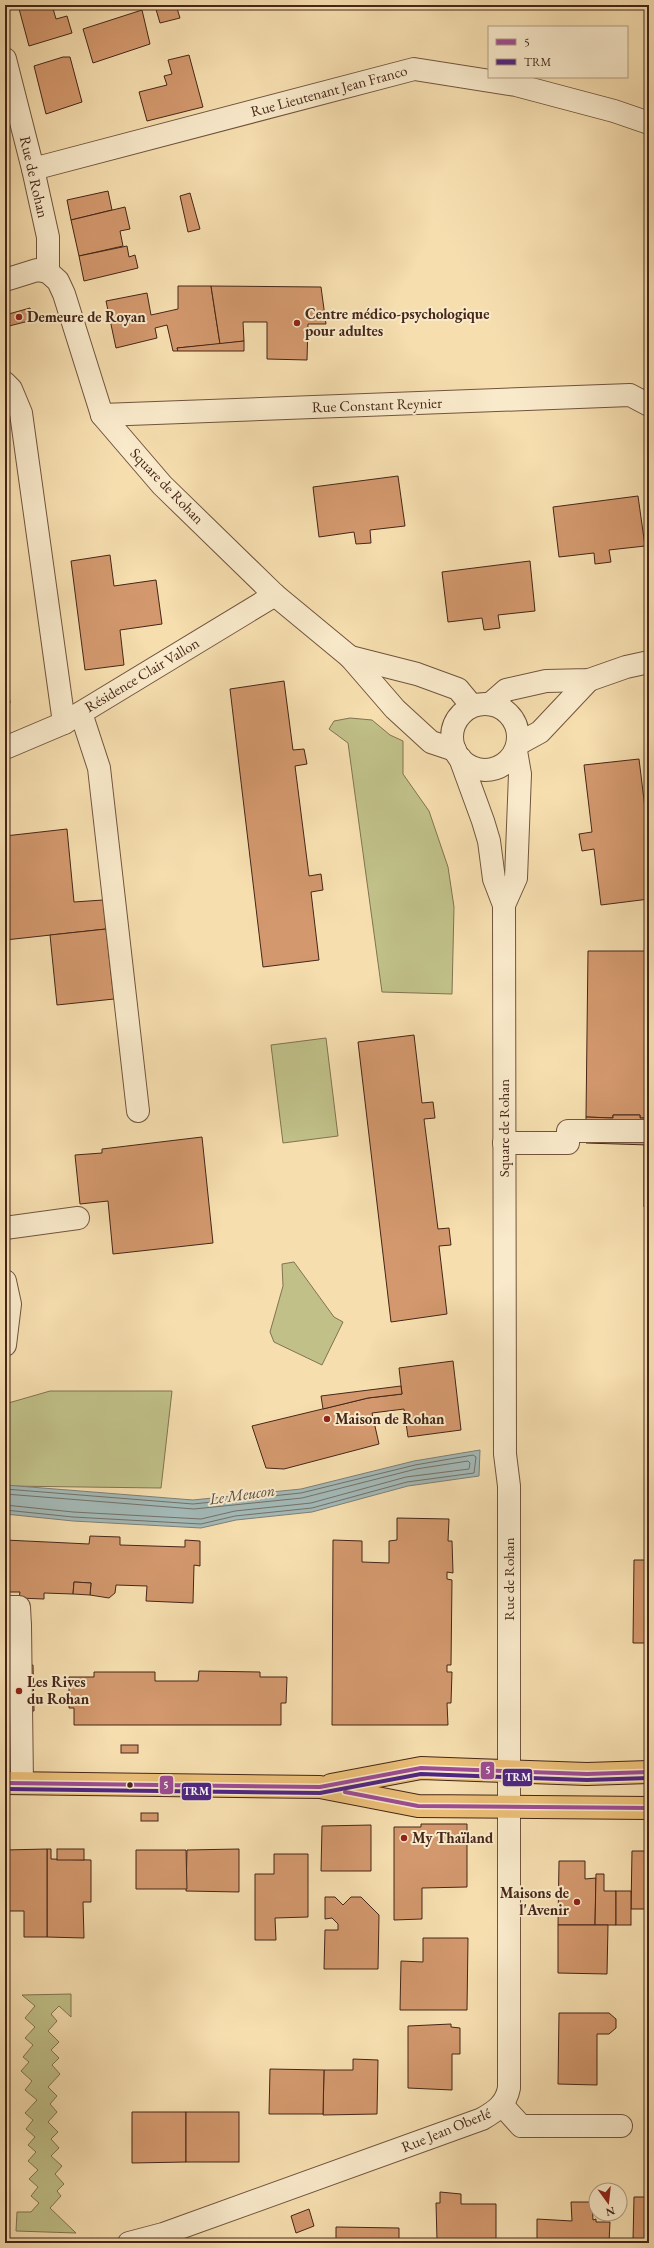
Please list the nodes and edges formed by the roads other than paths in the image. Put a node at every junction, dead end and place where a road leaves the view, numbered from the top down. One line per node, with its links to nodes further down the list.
1 (5, 59): 3 (street, Rue de Rohan)
2 (649, 123): 3 (street, Rue Lieutenant Jean Franco)
3 (33, 169): 4 (street, Rue de Rohan)
4 (48, 272): 5 (street); 8 (street, Square de Rohan)
5 (5, 280)
6 (5, 383): 14 (street)
7 (649, 405): 8 (street, Rue Constant Reynier)
8 (102, 415): 9 (street, Square de Rohan)
9 (275, 594): 10 (street, Square de Rohan); 14 (street, Résidence Clair Vallon)
10 (350, 657): 13 (street, Square de Rohan); 17 (street, Square de Rohan)
11 (649, 662): 12 (street)
12 (589, 680): 13 (street); 15 (street)
13 (481, 705): 15 (street); 17 (street)
14 (72, 718): 16 (street, Résidence Clair Vallon); 19 (street)
15 (517, 747): 17 (street); 18 (street, Square de Rohan)
16 (5, 748)
17 (458, 754): 18 (street, Square de Rohan)
18 (504, 905): 21 (street, Square de Rohan)
19 (138, 1111)
20 (649, 1131): 21 (street)
21 (504, 1143): 26 (street, Square de Rohan)
22 (78, 1218): 23 (street)
23 (5, 1228)
24 (5, 1281): 25 (street)
25 (5, 1345)
26 (505, 1351): 29 (street, Rue de Rohan)
27 (5, 1607): 28 (street)
28 (13, 1627): 31 (street)
29 (509, 1771): 30 (main road); 32 (main road); 33 (street, Rue de Rohan)
30 (649, 1772)
31 (13, 1783): 32 (main road)
32 (320, 1787): 33 (main road)
33 (508, 1808): 34 (main road); 35 (street, Rue Jean Oberlé)
34 (649, 1808)
35 (502, 2105): 36 (street); 37 (street, Rue Jean Oberlé)
36 (621, 2126)
37 (164, 2239): 38 (street, Rue Jean Oberlé)
38 (129, 2243)

